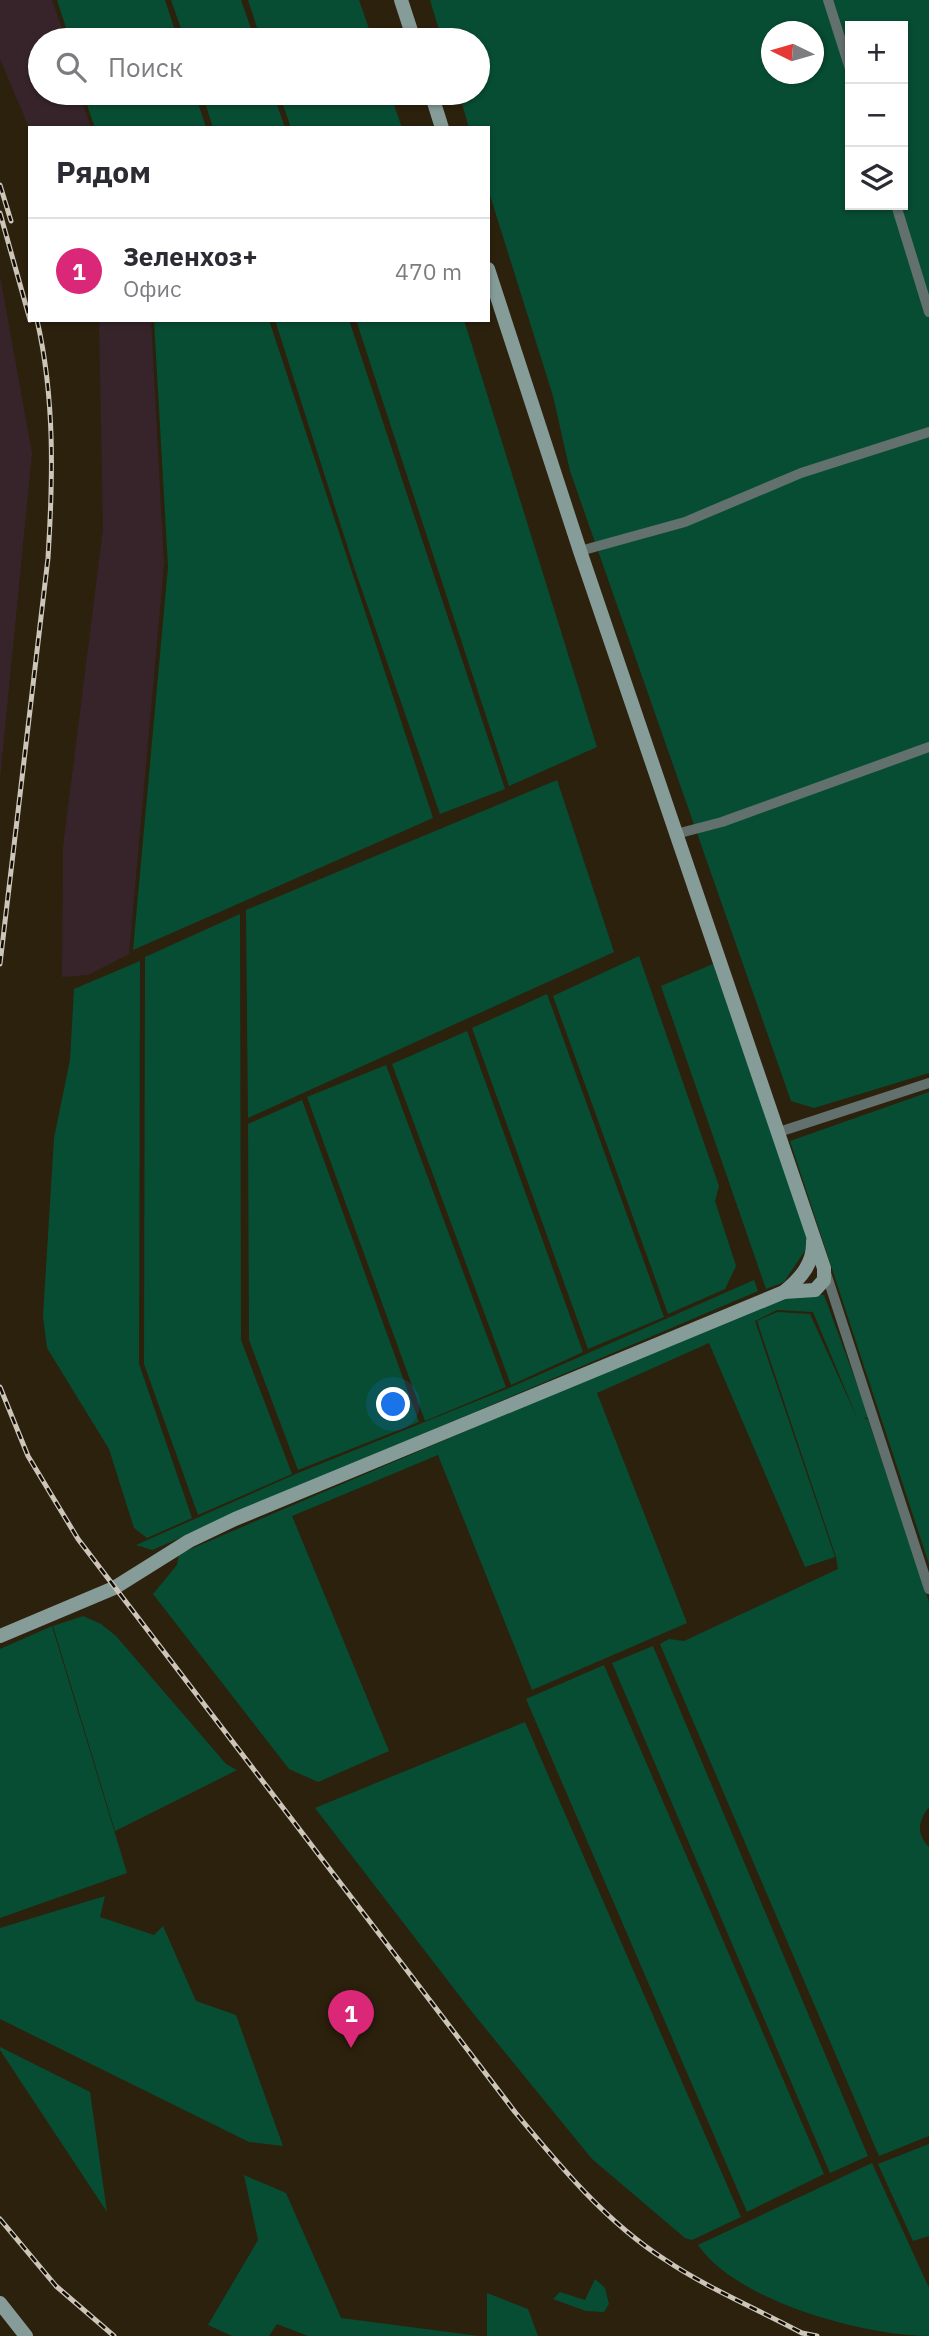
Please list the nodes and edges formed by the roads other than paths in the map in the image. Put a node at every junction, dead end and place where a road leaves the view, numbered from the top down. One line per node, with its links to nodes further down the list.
1 (401, 0): 3 (main road)
2 (828, 0): 4 (street)
3 (410, 28)
4 (845, 53)
5 (435, 105): 6 (main road)
6 (441, 126)
7 (898, 210): 9 (street)
8 (490, 275): 11 (main road)
9 (929, 312)
10 (929, 432): 11 (street)
11 (580, 551): 13 (main road)
12 (929, 747): 13 (street)
13 (676, 834): 15 (main road)
14 (929, 1083): 15 (street)
15 (779, 1132): 16 (main road)
16 (813, 1234): 17 (main road); 18 (main road)
17 (824, 1268): 18 (main road); 19 (street)
18 (784, 1292): 20 (main road)
19 (929, 1590)
20 (0, 1636)
21 (0, 2303): 22 (main road)
22 (26, 2336)

